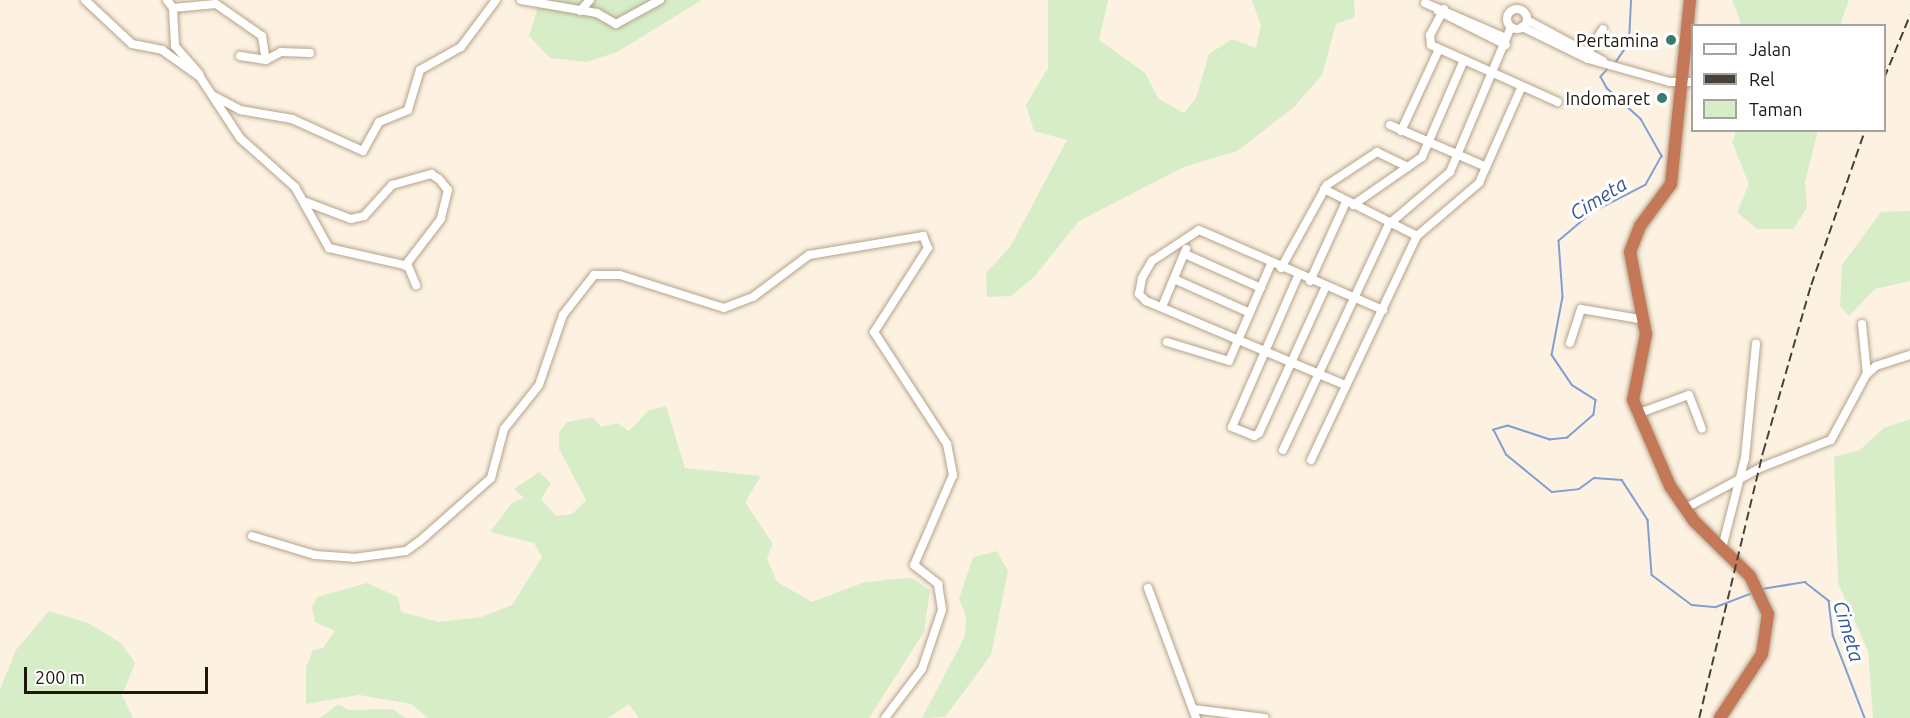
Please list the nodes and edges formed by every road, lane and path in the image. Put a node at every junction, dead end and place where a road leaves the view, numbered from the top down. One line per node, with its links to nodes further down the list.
1 (86, 0): 21 (street)
2 (167, 0): 9 (street)
3 (496, 0): 24 (street)
4 (521, 0): 10 (street)
5 (590, 0): 10 (street)
6 (660, 0): 10 (street)
7 (1690, 0): 22 (highway)
8 (1425, 3): 11 (street)
9 (173, 8): 18 (street); 21 (street)
10 (580, 11)
11 (1440, 11): 13 (street); 14 (street)
12 (1603, 29): 16 (street)
13 (1505, 42): 16 (street); 20 (street)
14 (1440, 50): 19 (street); 27 (street)
15 (310, 53): 18 (street)
16 (1588, 54): 22 (street)
17 (240, 56): 18 (street)
18 (266, 60)
19 (1463, 61): 20 (street); 28 (street)
20 (1490, 76): 23 (street); 29 (street)
21 (200, 78): 24 (street)
22 (1686, 82): 52 (highway)
23 (1521, 87): 25 (street); 30 (street)
24 (213, 96): 33 (street)
25 (1558, 102)
26 (1390, 125): 27 (street)
27 (1401, 131): 28 (street)
28 (1428, 143): 29 (street); 31 (street)
29 (1457, 155): 30 (street); 35 (street)
30 (1486, 166): 36 (street)
31 (1408, 167): 32 (street); 34 (street)
32 (1324, 189): 34 (street); 41 (street)
33 (306, 202): 40 (street); 40 (street)
34 (1350, 203): 35 (street); 44 (street)
35 (1389, 224): 36 (street); 48 (street)
36 (1417, 236): 50 (street)
37 (1190, 239): 38 (street); 39 (street); 49 (street)
38 (1185, 254): 43 (street); 46 (street)
39 (1271, 264): 41 (street); 46 (street)
40 (405, 266): 45 (street)
41 (1281, 268): 42 (street)
42 (1298, 276): 44 (street); 58 (street)
43 (1174, 279): 49 (street); 51 (street)
44 (1310, 281): 47 (street)
45 (416, 285)
46 (1261, 288): 51 (street)
47 (1325, 288): 48 (street); 60 (street)
48 (1354, 299): 50 (street); 61 (street)
49 (1162, 307): 54 (street)
50 (1383, 310): 63 (street)
51 (1250, 313): 54 (street)
52 (1645, 320): 56 (street); 64 (highway)
53 (1862, 324): 62 (street)
54 (1239, 338): 55 (street); 58 (street)
55 (1167, 342)
56 (1570, 343)
57 (1756, 344): 68 (street)
58 (1265, 349): 60 (street); 60 (street)
59 (1910, 355): 62 (street)
60 (1290, 360): 61 (street)
61 (1317, 372): 63 (street); 66 (street)
62 (1868, 374): 68 (street)
63 (1345, 385): 67 (street)
64 (1637, 414): 65 (street); 69 (highway)
65 (1702, 429)
66 (1283, 450)
67 (1311, 460)
68 (1740, 478): 69 (street); 71 (street)
69 (1684, 509): 71 (highway)
70 (252, 536): 74 (street)
71 (1722, 548): 77 (highway)
72 (1148, 588): 73 (street)
73 (1193, 709): 75 (street); 76 (street)
74 (885, 718)
75 (1196, 718)
76 (1264, 718)
77 (1720, 718)

